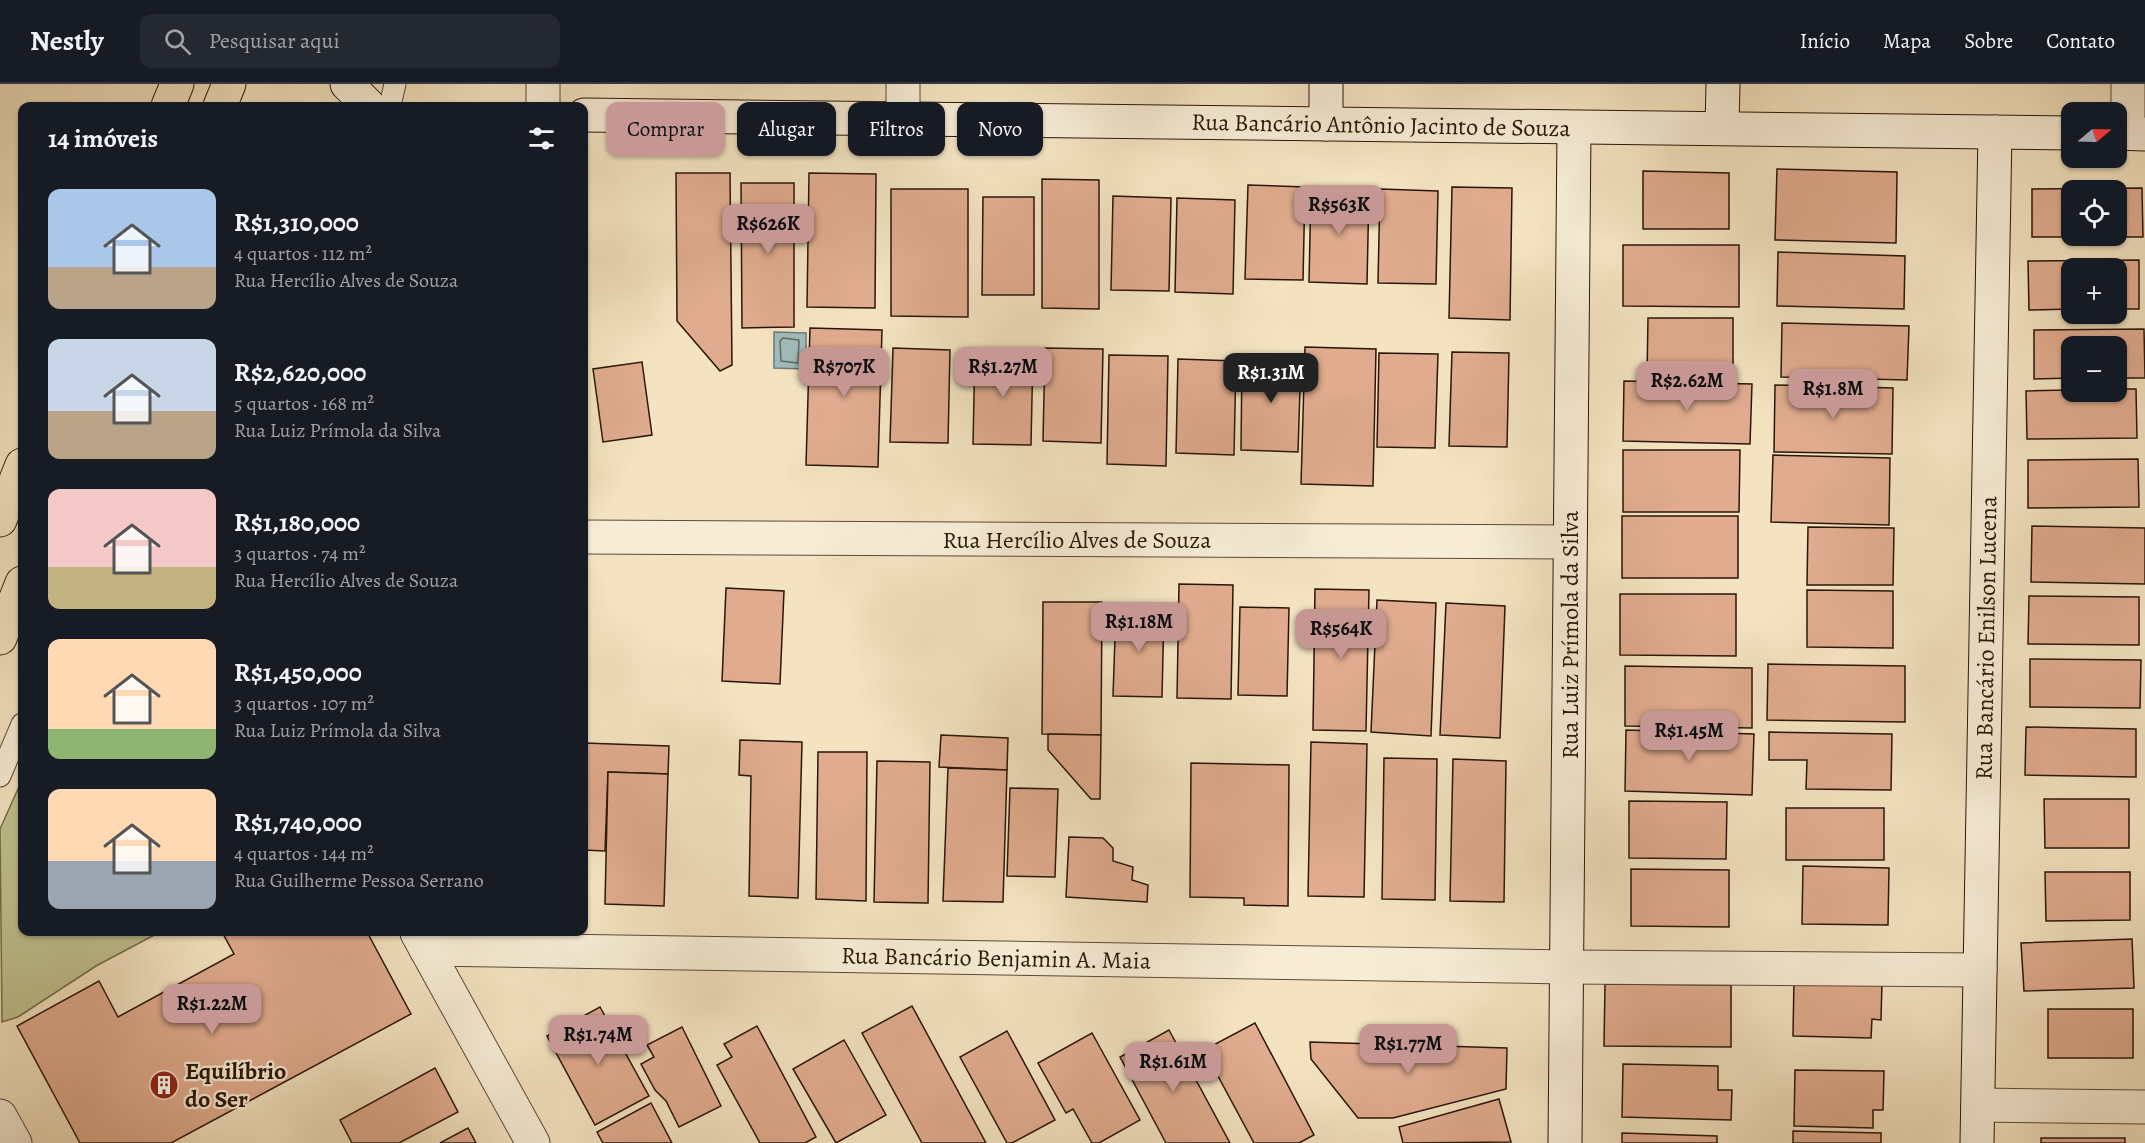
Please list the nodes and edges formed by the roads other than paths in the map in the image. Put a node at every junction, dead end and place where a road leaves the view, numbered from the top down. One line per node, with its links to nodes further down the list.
1 (177, 84): 10 (main road)
2 (229, 84): 11 (main road)
3 (347, 84): 12 (street)
4 (395, 84): 13 (lane)
5 (543, 84): 14 (street)
6 (903, 84): 15 (street)
7 (1326, 84): 19 (street)
8 (1723, 84): 21 (street)
9 (2128, 84): 24 (street)
10 (170, 102)
11 (222, 102)
12 (365, 102)
13 (391, 102)
14 (543, 102)
15 (903, 102)
16 (588, 115): 17 (street, Rua Bancário Antônio Jacinto de Souza)
17 (848, 117)
18 (945, 118): 19 (street, Rua Bancário Antônio Jacinto de Souza)
19 (1326, 124): 20 (street, Rua Bancário Antônio Jacinto de Souza)
20 (1574, 128): 21 (street, Rua Bancário Antônio Jacinto de Souza); 28 (street, Rua Luiz Prímola da Silva)
21 (1722, 128): 22 (street, Rua Bancário Antônio Jacinto de Souza)
22 (1995, 132): 23 (street, Rua Bancário Antônio Jacinto de Souza); 35 (street, Rua Bancário Enilson Lucena)
23 (2061, 133)
24 (2130, 133)
25 (18, 475): 26 (main road)
26 (0, 520)
27 (588, 537): 28 (street, Rua Hercílio Alves de Souza)
28 (1570, 542): 34 (street, Rua Luiz Prímola da Silva)
29 (18, 594): 30 (main road)
30 (0, 638)
31 (18, 733): 32 (lane)
32 (0, 776)
33 (421, 940): 34 (street, Rua Bancário Benjamin A. Maia); 40 (street)
34 (1567, 967): 35 (street, Rua Bancário Benjamin A. Maia); 41 (street, Rua Luiz Prímola da Silva)
35 (1980, 969): 36 (street, Rua Bancário Enilson Lucena)
36 (1978, 1105): 37 (street); 42 (street, Rua Bancário Enilson Lucena)
37 (2145, 1107)
38 (0, 1116): 39 (street)
39 (15, 1143)
40 (533, 1143)
41 (1565, 1143)
42 (1977, 1143)

